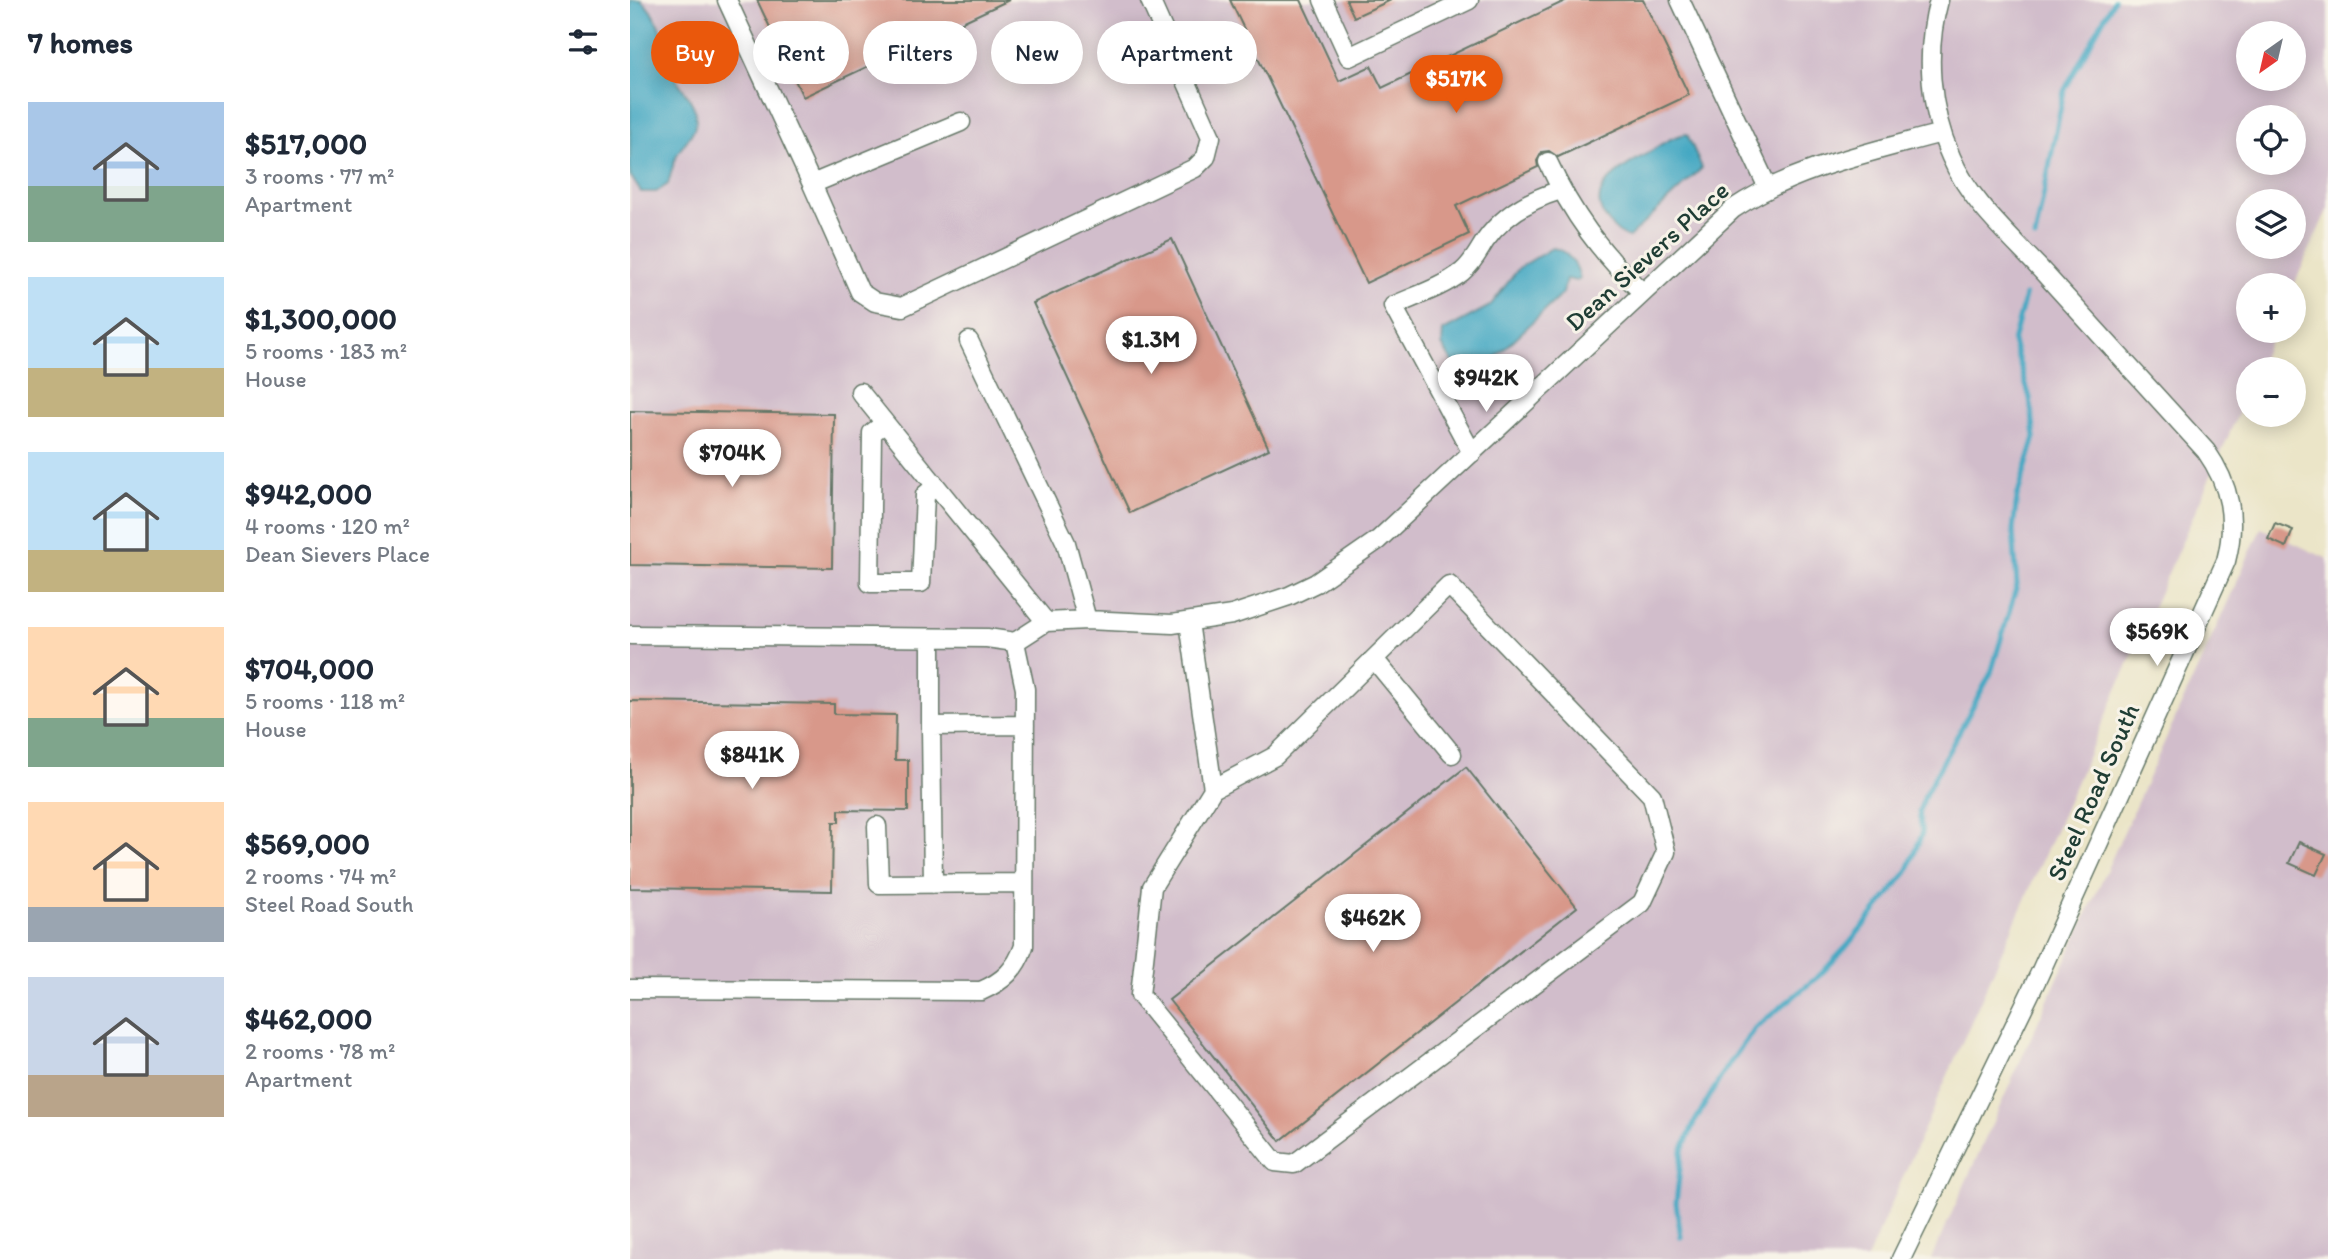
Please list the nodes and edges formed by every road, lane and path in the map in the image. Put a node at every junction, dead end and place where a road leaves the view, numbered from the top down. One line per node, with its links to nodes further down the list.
1 (727, 0): 10 (street)
2 (1150, 0): 10 (street)
3 (1323, 0): 4 (street)
4 (1469, 0)
5 (1680, 0): 11 (street)
6 (1939, 0): 8 (street, Steel Road South)
7 (961, 122): 10 (street)
8 (1941, 133): 11 (street, Dean Sievers Place); 34 (street, Steel Road South)
9 (1548, 162): 12 (street)
10 (811, 184)
11 (1768, 188): 13 (street, Dean Sievers Place)
12 (1561, 190): 13 (street); 17 (street)
13 (1643, 293): 17 (street, Dean Sievers Place)
14 (969, 341): 19 (street)
15 (860, 392): 16 (street)
16 (885, 423): 18 (street); 18 (street)
17 (1472, 453): 21 (street, Dean Sievers Place)
18 (936, 486): 20 (street)
19 (1087, 620): 20 (street, Dean Sievers Place); 21 (street, Dean Sievers Place)
20 (1046, 622): 24 (street)
21 (1189, 622): 29 (street)
22 (630, 635): 23 (street)
23 (931, 638): 24 (street); 27 (street)
24 (1015, 642): 26 (street)
25 (1374, 659): 28 (street); 29 (street); 29 (street)
26 (1025, 725): 27 (street); 31 (street)
27 (931, 726): 32 (street)
28 (1452, 754)
29 (1213, 789)
30 (877, 826): 32 (street)
31 (1024, 883): 32 (street); 33 (street)
32 (933, 884)
33 (630, 989)
34 (1901, 1259)

